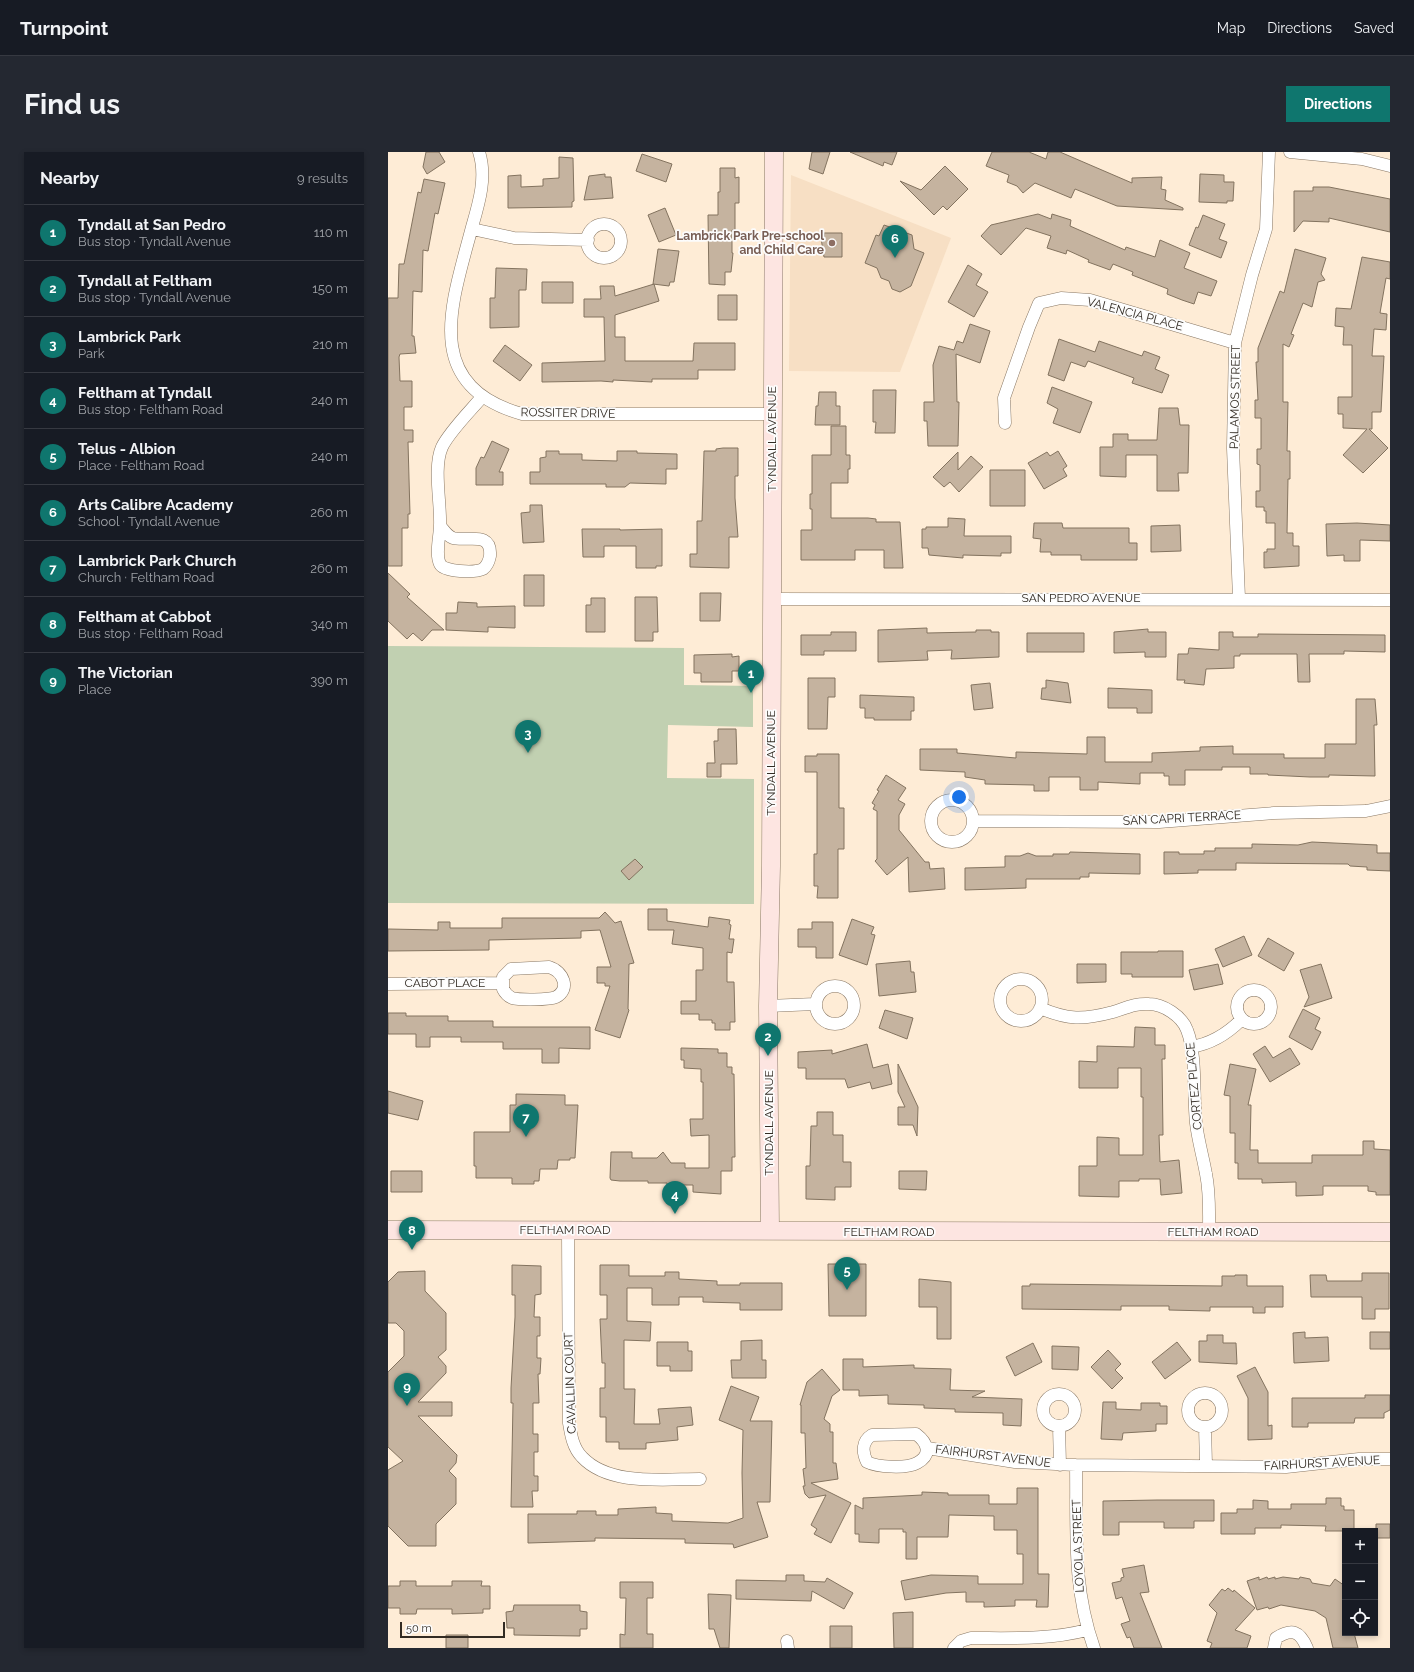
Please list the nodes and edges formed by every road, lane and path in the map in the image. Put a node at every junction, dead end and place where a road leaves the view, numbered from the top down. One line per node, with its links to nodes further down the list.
1 (479, 152): 6 (street, ROSSITER DRIVE)
2 (774, 152): 10 (street, TYNDALL AVENUE)
3 (1269, 152): 8 (street, PALAMOS STREET)
4 (1290, 152): 5 (street)
5 (1390, 166)
6 (472, 229): 7 (street); 9 (street, ROSSITER DRIVE)
7 (588, 240)
8 (1235, 343): 11 (street, VALENCIA PLACE); 13 (street, PALAMOS STREET)
9 (482, 397): 10 (street, ROSSITER DRIVE); 12 (street)
10 (772, 414): 14 (street, TYNDALL AVENUE)
11 (1006, 423)
12 (440, 526): 12 (street)
13 (1239, 598): 14 (street, SAN PEDRO AVENUE); 15 (street, SAN PEDRO AVENUE)
14 (772, 599): 21 (street, TYNDALL AVENUE)
15 (1390, 600)
16 (1390, 806): 17 (street, SAN CAPRI TERRACE)
17 (973, 821)
18 (502, 983): 18 (street, CABOT PLACE); 19 (street, CABOT PLACE)
19 (388, 984)
20 (815, 1004): 21 (street)
21 (768, 1006): 27 (street, TYNDALL AVENUE)
22 (1040, 1008): 24 (street, CORTEZ PLACE)
23 (1242, 1020): 24 (street)
24 (1192, 1047): 28 (street, CORTEZ PLACE)
25 (388, 1230): 26 (street, FELTHAM ROAD)
26 (568, 1230): 27 (street, FELTHAM ROAD); 37 (street, CAVALLIN COURT)
27 (770, 1230): 28 (street, FELTHAM ROAD)
28 (1209, 1231): 29 (street, FELTHAM ROAD)
29 (1390, 1232)
30 (1059, 1426): 34 (street, FAIRHURST AVENUE)
31 (1206, 1427): 36 (street)
32 (927, 1448): 32 (street, FAIRHURST AVENUE); 34 (street, FAIRHURST AVENUE)
33 (1390, 1459): 36 (street, FAIRHURST AVENUE)
34 (1060, 1465): 35 (street, FAIRHURST AVENUE)
35 (1076, 1465): 36 (street, FAIRHURST AVENUE); 38 (street, LOYOLA STREET)
36 (1206, 1465)
37 (700, 1479)
38 (1088, 1630): 39 (street); 40 (street, LOYOLA STREET)
39 (954, 1648)
40 (1094, 1648)
41 (1274, 1648): 42 (street)
42 (1307, 1648)

